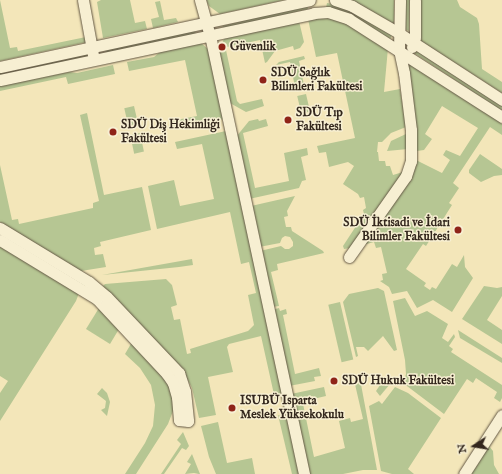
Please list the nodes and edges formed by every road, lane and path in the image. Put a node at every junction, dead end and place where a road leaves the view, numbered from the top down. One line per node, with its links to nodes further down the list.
1 (83, 0): 14 (street)
2 (91, 0): 14 (street)
3 (200, 0): 10 (street)
4 (310, 0): 10 (street)
5 (316, 0): 9 (street)
6 (335, 0): 11 (street)
7 (400, 0): 11 (street)
8 (415, 0): 13 (street)
9 (319, 12): 12 (street); 15 (street)
10 (205, 23): 12 (street); 14 (street)
11 (399, 33): 13 (street); 15 (street)
12 (210, 35): 17 (street); 27 (street)
13 (414, 42): 16 (street); 21 (street)
14 (96, 46): 17 (street); 18 (street)
15 (399, 49): 16 (street); 19 (street)
16 (408, 56): 19 (street); 22 (street)
17 (98, 59): 20 (street)
18 (0, 67)
19 (404, 72): 25 (street)
20 (0, 80)
21 (502, 100)
22 (502, 117)
23 (0, 228): 24 (street)
24 (0, 240)
25 (349, 257)
26 (502, 415): 28 (street)
27 (304, 474)
28 (464, 474)

